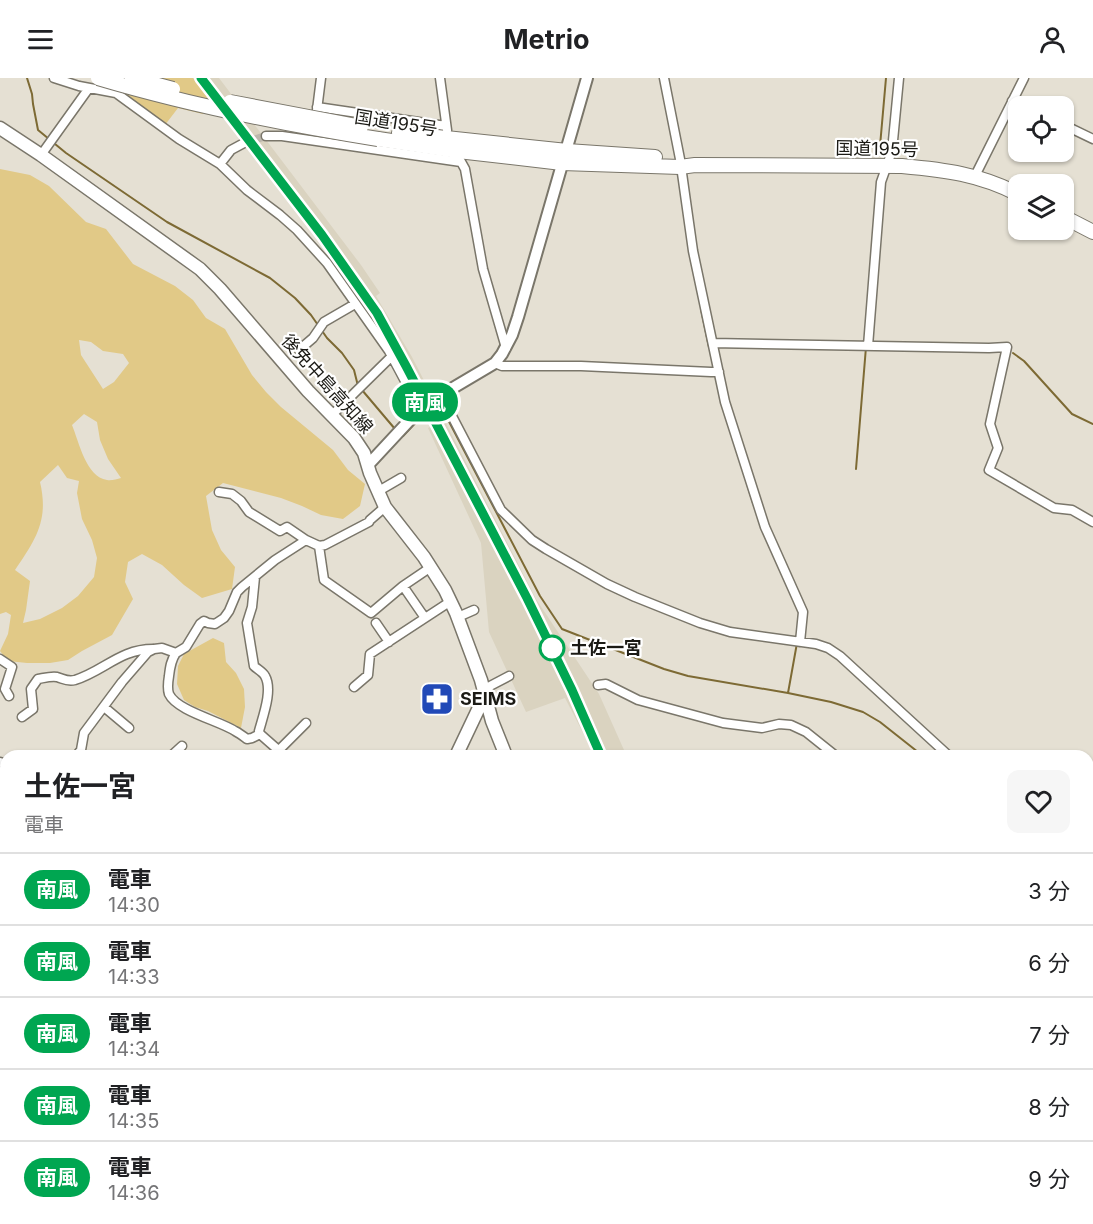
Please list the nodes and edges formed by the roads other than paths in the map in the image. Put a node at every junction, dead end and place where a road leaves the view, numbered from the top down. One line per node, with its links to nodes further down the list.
1 (54, 78): 10 (street)
2 (121, 78): 11 (street)
3 (132, 78): 18 (main road, 国道195号, bridge)
4 (321, 78): 13 (street)
5 (440, 78): 17 (street)
6 (587, 78): 25 (street)
7 (664, 78): 26 (street)
8 (899, 78): 28 (street)
9 (1024, 78): 12 (street)
10 (93, 83): 11 (street); 18 (main road, 国道195号, bridge); 23 (street)
11 (116, 93): 27 (street)
12 (1015, 96)
13 (317, 107): 17 (street); 20 (street)
14 (1008, 109): 29 (street)
15 (0, 128): 23 (main road, 後免中島高知線)
16 (1074, 130): 21 (street)
17 (448, 133): 18 (main road, 国道195号); 25 (main road, 国道195号)
18 (378, 134): 24 (main road, 国道195号)
19 (266, 136): 20 (street)
20 (313, 140): 24 (street)
21 (1093, 140)
22 (244, 143): 27 (street)
23 (41, 155): 43 (main road, 後免中島高知線)
24 (460, 157): 25 (main road, 国道195号); 36 (street)
25 (564, 157): 26 (main road, 国道195号); 36 (street)
26 (685, 163): 28 (main road, 国道195号); 34 (street)
27 (220, 164): 33 (street)
28 (888, 166): 29 (main road, 国道195号); 35 (street)
29 (975, 177): 30 (main road, 国道195号)
30 (1008, 190)
31 (1074, 222): 32 (main road)
32 (1093, 232)
33 (355, 304): 37 (street); 38 (street)
34 (713, 343): 35 (street); 40 (street)
35 (868, 346): 49 (street)
36 (506, 348): 39 (street)
37 (299, 350)
38 (392, 356): 42 (street); 43 (street)
39 (495, 363): 40 (street); 41 (street)
40 (715, 372): 60 (street)
41 (441, 395): 42 (street); 60 (street)
42 (420, 409): 44 (street)
43 (332, 415): 44 (main road, 後免中島高知線)
44 (368, 465): 47 (main road, 後免中島高知線)
45 (401, 478): 47 (street)
46 (219, 492): 50 (street)
47 (377, 492): 48 (main road, 後免中島高知線)
48 (385, 507): 51 (street); 52 (main road, 後免中島高知線)
49 (1093, 522)
50 (306, 540): 51 (street); 53 (street)
51 (319, 546): 54 (street)
52 (431, 567): 54 (street); 55 (main road, 後免中島高知線)
53 (255, 577): 63 (street); 74 (street)
54 (403, 586): 58 (street)
55 (451, 601): 57 (main road, 後免中島高知線); 58 (street)
56 (474, 610): 57 (street)
57 (458, 617): 68 (main road, 後免中島高知線)
58 (425, 618): 61 (street)
59 (376, 623): 61 (street)
60 (797, 641): 83 (street)
61 (389, 642): 67 (street)
62 (154, 649): 63 (street); 70 (street); 71 (street)
63 (176, 653): 74 (street)
64 (0, 659): 69 (street)
65 (509, 676): 68 (street)
66 (598, 685): 82 (street)
67 (354, 687)
68 (485, 695): 80 (main road); 81 (main road, 後免中島高知線)
69 (9, 696)
70 (104, 707): 73 (street); 76 (street)
71 (22, 717)
72 (306, 723): 79 (street)
73 (129, 728)
74 (260, 734): 78 (street)
75 (182, 746): 77 (street)
76 (81, 750)
77 (178, 750)
78 (279, 750)
79 (284, 750)
80 (459, 750)
81 (504, 750)
82 (828, 750)
83 (942, 750)

